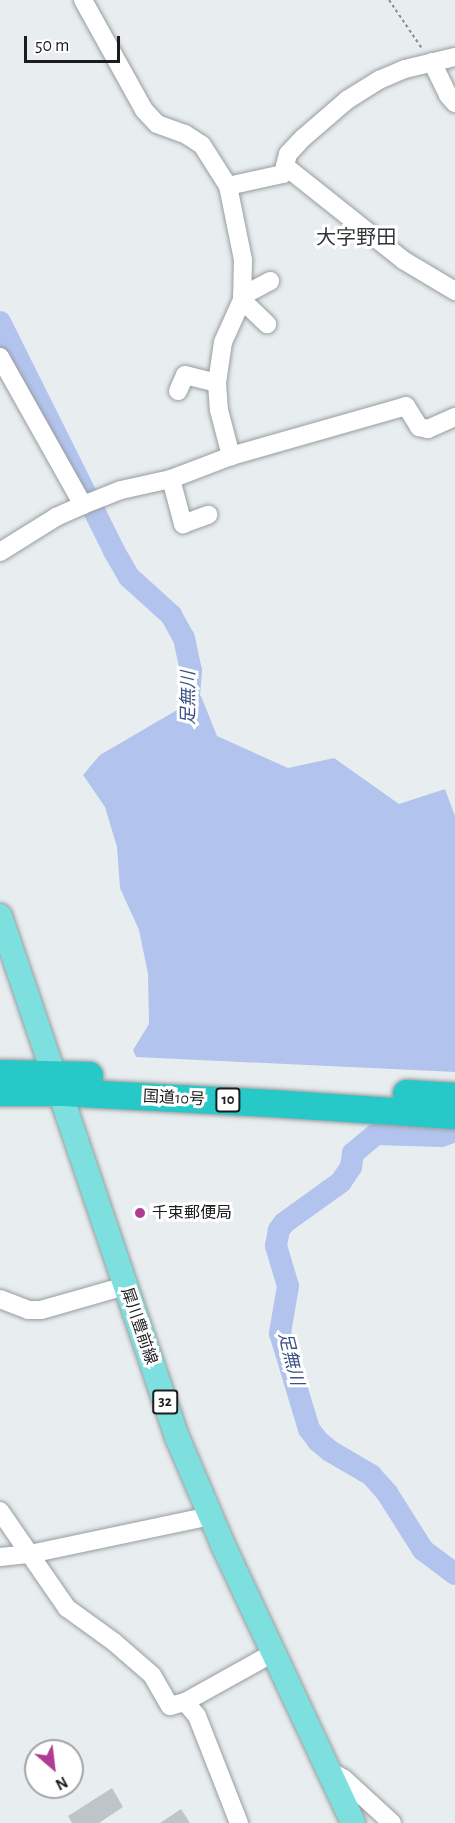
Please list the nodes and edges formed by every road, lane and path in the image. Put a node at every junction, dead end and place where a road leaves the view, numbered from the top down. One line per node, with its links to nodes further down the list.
1 (84, 0): 7 (street)
2 (389, 0): 4 (path)
3 (455, 57): 4 (street)
4 (432, 62): 5 (street); 6 (street)
5 (455, 102)
6 (285, 166): 7 (street); 9 (street)
7 (228, 186): 10 (street)
8 (270, 281): 10 (street)
9 (455, 291)
10 (242, 298): 11 (street); 13 (street)
11 (267, 324)
12 (0, 357): 18 (street)
13 (217, 383): 14 (street); 16 (street)
14 (178, 391)
15 (455, 417): 16 (street)
16 (231, 456): 17 (street)
17 (171, 479): 18 (street); 19 (street)
18 (83, 505): 20 (street)
19 (208, 515)
20 (0, 552)
21 (0, 916): 23 (main road, 犀川豊前線 / 32)
22 (0, 1073): 23 (highway, 国道10号 / 10)
23 (58, 1083): 24 (highway, 国道10号 / 10); 25 (highway, 国道10号 / 10); 26 (highway, 国道10号 / 10); 27 (main road, 犀川豊前線 / 32)
24 (0, 1092)
25 (455, 1096)
26 (455, 1115)
27 (125, 1286): 28 (street); 30 (main road, 犀川豊前線 / 32)
28 (0, 1299)
29 (0, 1511): 31 (street)
30 (211, 1516): 31 (street); 33 (main road, 犀川豊前線 / 32)
31 (30, 1554): 32 (street); 34 (street)
32 (0, 1557)
33 (273, 1653): 34 (street); 35 (main road, 犀川豊前線 / 32)
34 (185, 1702): 36 (street)
35 (328, 1770): 37 (main road, 犀川豊前線 / 32); 38 (street)
36 (239, 1823)
37 (352, 1823)
38 (392, 1823)

